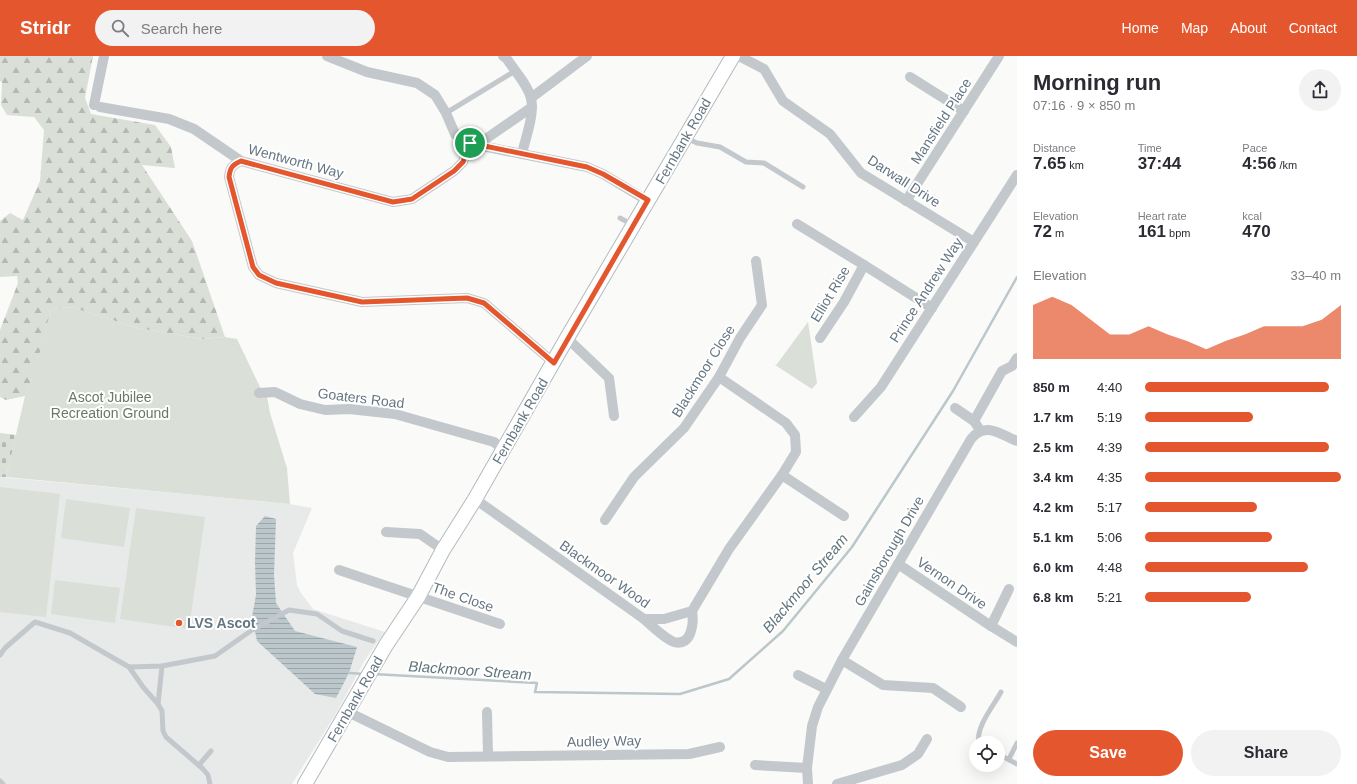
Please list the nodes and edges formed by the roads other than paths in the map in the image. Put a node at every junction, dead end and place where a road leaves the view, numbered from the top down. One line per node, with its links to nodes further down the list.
1 (104, 56): 16 (street, Wentworth Way)
2 (327, 56): 12 (street)
3 (504, 56): 8 (street)
4 (587, 56): 10 (street)
5 (733, 56): 13 (street, Fernbank Road)
6 (739, 56): 20 (street, Darwall Drive)
7 (999, 56): 11 (street, Mansfield Place)
8 (515, 71): 10 (street); 12 (lane)
9 (910, 77): 11 (street)
10 (532, 103): 14 (street); 15 (street)
11 (964, 111): 20 (street, Mansfield Place)
12 (446, 113): 14 (street)
13 (685, 138): 18 (lane); 19 (street, Fernbank Road)
14 (473, 144): 15 (street); 16 (street, Wentworth Way)
15 (522, 154): 19 (street)
16 (241, 161): 31 (street)
17 (1017, 174): 24 (street, Prince Andrew Way)
18 (803, 187)
19 (648, 200): 23 (street, Fernbank Road)
20 (906, 201): 24 (street, Darwall Drive)
21 (620, 218): 23 (lane)
22 (798, 224): 26 (street, Elliot Rise)
23 (634, 226): 28 (street, Fernbank Road)
24 (974, 242): 27 (street, Prince Andrew Way)
25 (756, 261): 32 (street, Blackmoor Close)
26 (864, 264): 27 (street, Elliot Rise); 29 (street, Elliot Rise)
27 (932, 308): 36 (street, Prince Andrew Way)
28 (567, 338): 31 (street, Fernbank Road); 35 (street)
29 (820, 338)
30 (1014, 362): 37 (street, Gainsborough Drive)
31 (554, 363): 39 (street, Fernbank Road)
32 (719, 377): 40 (street); 43 (street, Blackmoor Close)
33 (259, 393): 39 (street, Goaters Road)
34 (955, 408): 37 (street)
35 (614, 416)
36 (854, 417)
37 (977, 426): 38 (street); 46 (street, Gainsborough Drive)
38 (1017, 441)
39 (504, 450): 41 (street, Fernbank Road)
40 (782, 475): 42 (street); 50 (street)
41 (475, 499): 45 (street, Fernbank Road); 51 (street, Blackmoor Wood)
42 (844, 516)
43 (606, 520)
44 (386, 532): 45 (street)
45 (443, 550): 49 (street, Fernbank Road)
46 (898, 564): 53 (street, Vernon Drive); 57 (street, Gainsborough Drive)
47 (339, 570): 49 (street, The Close)
48 (1009, 589): 53 (street, Vernon Drive)
49 (418, 596): 52 (street, The Close); 65 (street, Fernbank Road)
50 (692, 611): 51 (street, Blackmoor Wood); 51 (street)
51 (644, 619)
52 (500, 624)
53 (991, 626): 55 (street, Vernon Drive)
54 (373, 641): 58 (lane)
55 (1017, 642)
56 (0, 655): 59 (lane)
57 (842, 660): 61 (street, Gainsborough Drive); 64 (street)
58 (162, 666): 59 (lane); 63 (lane)
59 (129, 668): 63 (lane)
60 (798, 675): 61 (street)
61 (826, 689): 78 (street, Gainsborough Drive)
62 (1001, 692): 67 (lane)
63 (158, 704): 76 (lane)
64 (961, 707)
65 (348, 712): 72 (street, Audley Way); 82 (street, Fernbank Road)
66 (487, 712): 72 (street)
67 (978, 736)
68 (927, 739): 84 (street)
69 (1017, 743): 74 (lane)
70 (720, 747): 72 (street, Audley Way)
71 (211, 751): 76 (lane)
72 (488, 756)
73 (1005, 757): 74 (lane)
74 (1009, 759): 75 (lane)
75 (1017, 764)
76 (199, 765): 81 (lane)
77 (756, 765): 78 (street)
78 (807, 768): 83 (street, Gainsborough Drive)
79 (0, 781): 80 (lane)
80 (3, 784)
81 (210, 784)
82 (305, 784)
83 (808, 784)
84 (838, 784)

